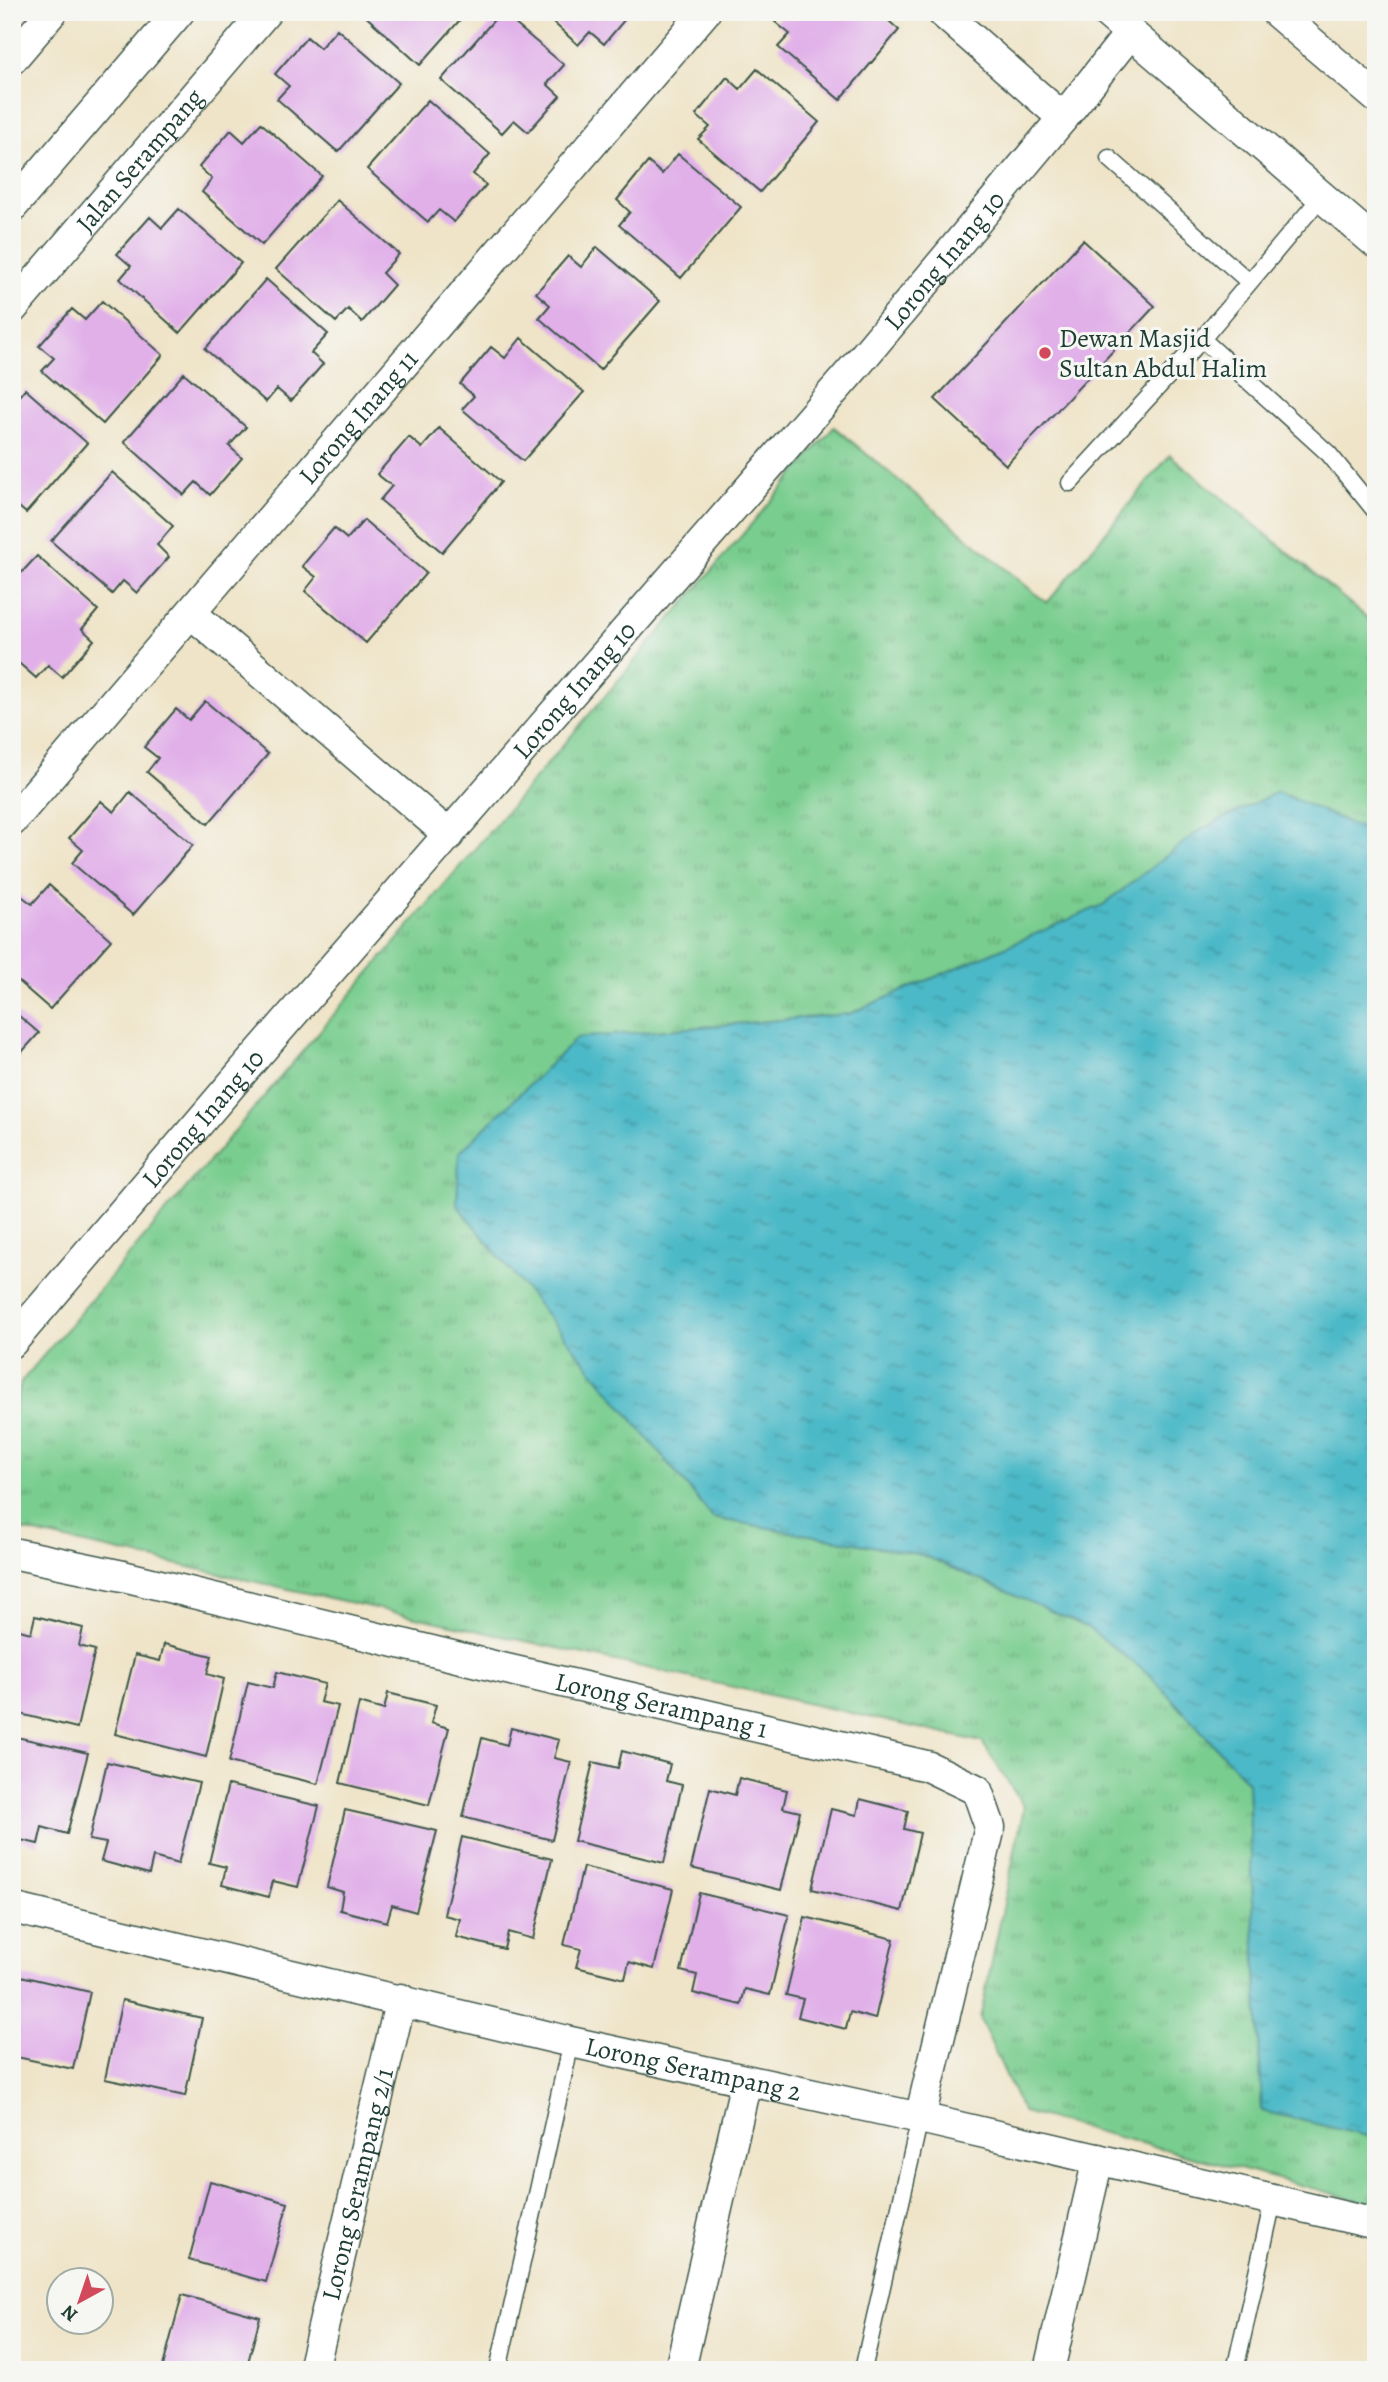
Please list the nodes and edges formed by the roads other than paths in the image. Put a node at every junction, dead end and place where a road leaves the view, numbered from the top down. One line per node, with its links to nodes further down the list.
1 (179, 12): 14 (street)
2 (266, 12): 17 (street, Jalan Serampang)
3 (705, 12): 21 (street, Lorong Inang 11)
4 (942, 12): 11 (street)
5 (1105, 12): 8 (street)
6 (1276, 12): 10 (street)
7 (42, 16): 9 (street)
8 (1130, 33): 11 (street, Lorong Inang 10); 13 (street)
9 (12, 60)
10 (1376, 97)
11 (1063, 118): 23 (street, Lorong Inang 10)
12 (1109, 158): 16 (lane)
13 (1322, 196): 15 (street); 16 (lane)
14 (12, 207)
15 (1376, 243)
16 (1248, 281): 18 (lane)
17 (12, 309)
18 (1202, 338): 19 (lane); 20 (lane)
19 (1070, 483)
20 (1376, 512)
21 (191, 613): 22 (street, Lorong Inang 11); 23 (street)
22 (12, 821)
23 (449, 835): 24 (street, Lorong Inang 10)
24 (12, 1342)
25 (12, 1553): 30 (street, Lorong Serampang 1)
26 (12, 1908): 27 (street, Lorong Serampang 2)
27 (401, 1999): 28 (street, Lorong Serampang 2); 34 (street, Lorong Serampang 2/1)
28 (571, 2042): 29 (street, Lorong Serampang 2); 35 (lane)
29 (746, 2081): 30 (street, Lorong Serampang 2); 36 (street)
30 (919, 2118): 31 (street, Lorong Serampang 2); 37 (lane)
31 (1098, 2159): 32 (street, Lorong Serampang 2); 38 (street)
32 (1273, 2201): 33 (street, Lorong Serampang 2); 39 (lane)
33 (1376, 2224)
34 (313, 2370)
35 (498, 2370)
36 (680, 2370)
37 (863, 2370)
38 (1049, 2370)
39 (1235, 2370)

